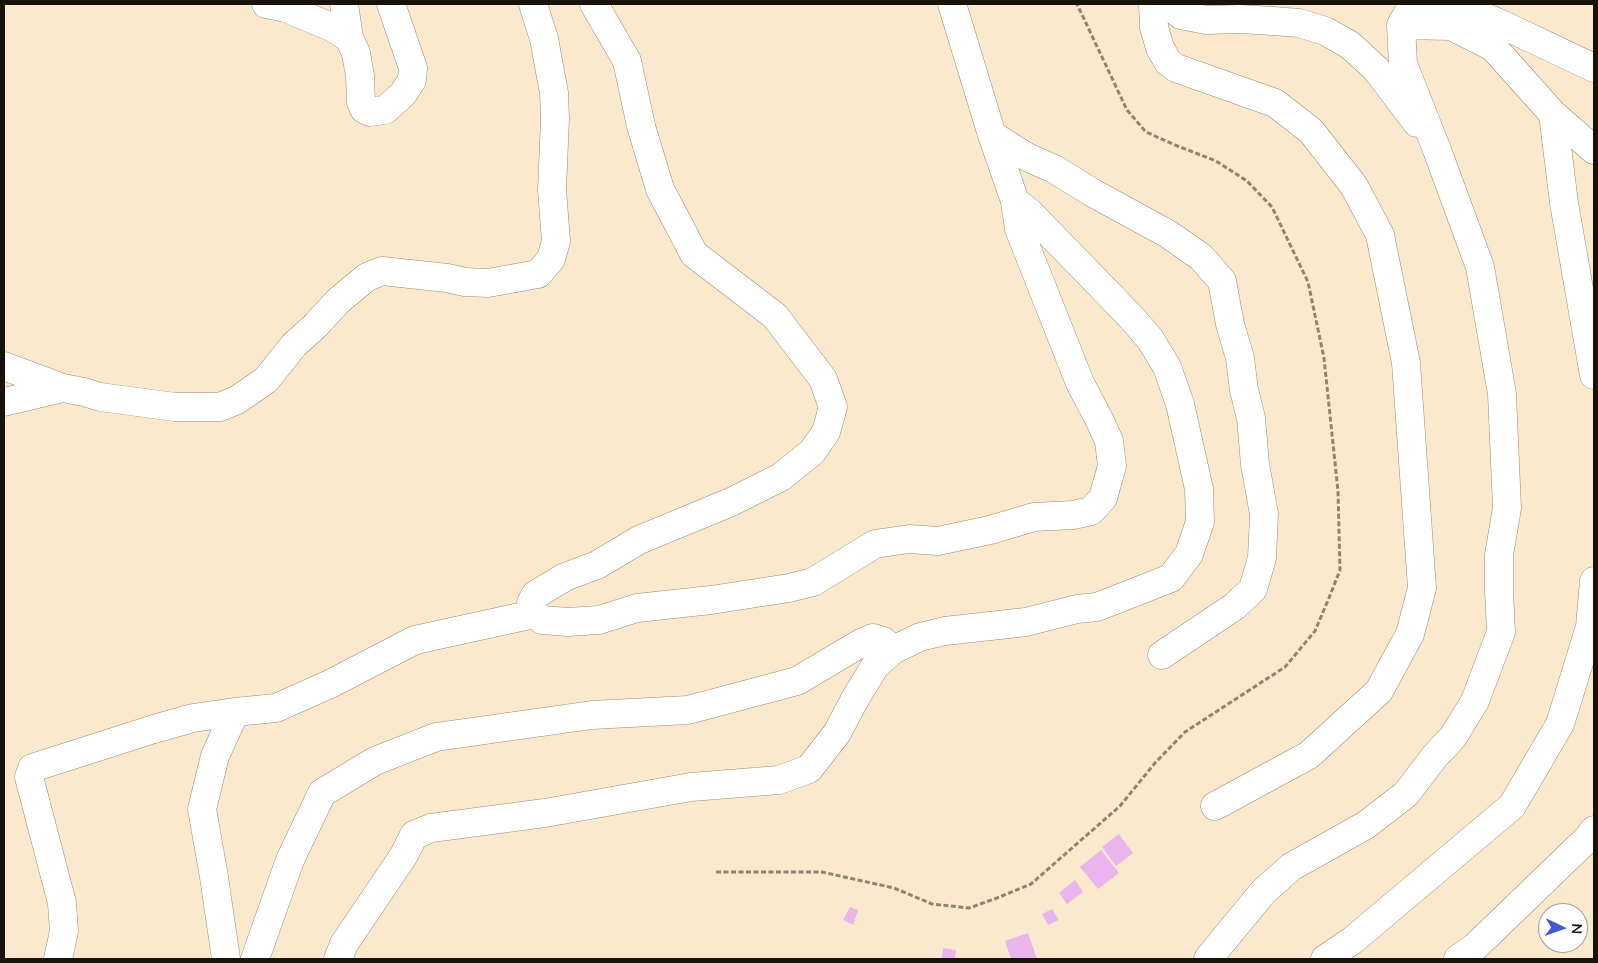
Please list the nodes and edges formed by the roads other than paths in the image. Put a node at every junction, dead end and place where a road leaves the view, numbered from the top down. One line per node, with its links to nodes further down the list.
1 (266, 4): 10 (street)
2 (344, 4): 10 (street)
3 (391, 4): 10 (street)
4 (533, 4): 19 (street)
5 (594, 4): 22 (street)
6 (952, 4): 13 (street)
7 (1153, 4): 26 (street)
8 (1167, 4): 14 (street)
9 (1401, 25): 11 (street); 12 (street); 14 (street)
10 (350, 38)
11 (1594, 68)
12 (1554, 114): 15 (street); 18 (street)
13 (992, 135): 16 (street); 24 (street)
14 (1437, 150): 32 (street)
15 (1594, 150)
16 (1015, 201): 22 (street); 23 (street)
17 (4, 366): 19 (street)
18 (1594, 375)
19 (63, 388): 20 (street)
20 (4, 402)
21 (1594, 581): 33 (street)
22 (534, 614): 25 (street)
23 (893, 650): 30 (street); 31 (street)
24 (1162, 655)
25 (235, 712): 28 (street); 29 (street)
26 (1215, 806)
27 (1594, 830): 34 (street)
28 (58, 959)
29 (226, 959)
30 (254, 959)
31 (338, 959)
32 (1208, 959)
33 (1325, 959)
34 (1458, 959)

